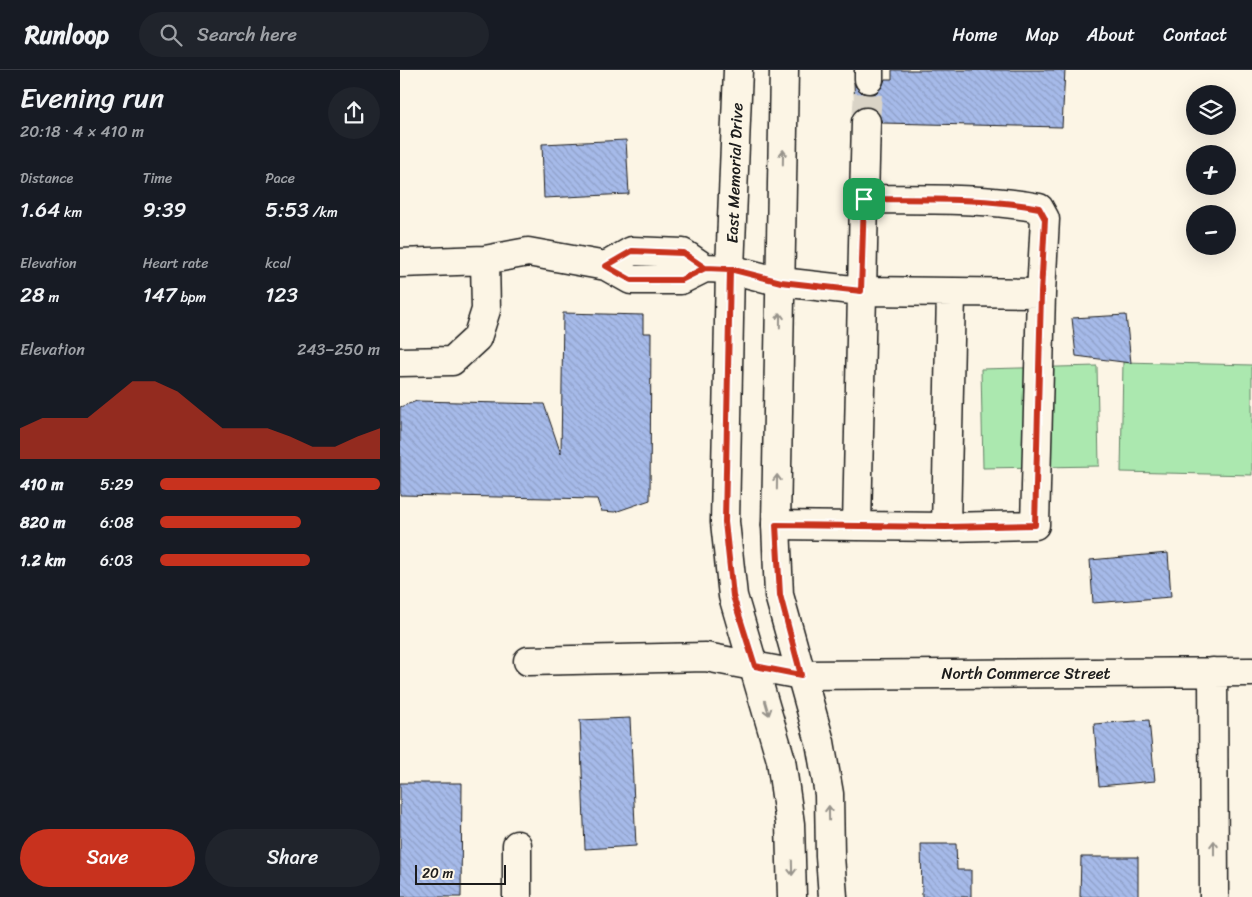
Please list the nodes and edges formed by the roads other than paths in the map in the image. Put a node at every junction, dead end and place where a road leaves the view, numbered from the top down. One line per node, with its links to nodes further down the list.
1 (738, 70): 7 (main road, East Memorial Drive)
2 (784, 70): 8 (main road, one-way to 2)
3 (866, 122): 4 (main road)
4 (864, 199): 9 (main road); 11 (main road)
5 (485, 260): 6 (main road); 7 (main road); 12 (main road)
6 (400, 262)
7 (718, 268): 8 (main road); 17 (main road, East Memorial Drive)
8 (781, 282): 9 (main road); 13 (main road, one-way to 8)
9 (861, 291): 10 (main road); 14 (main road)
10 (951, 293): 11 (main road); 15 (main road)
11 (1041, 293): 15 (main road)
12 (400, 362)
13 (776, 525): 14 (main road); 20 (main road)
14 (857, 526): 15 (main road)
15 (946, 527)
16 (528, 661): 17 (main road, North Commerce Street)
17 (755, 666): 20 (main road, North Commerce Street); 23 (main road, East Memorial Drive, one-way to 23)
18 (1213, 672): 19 (main road, North Commerce Street); 20 (main road, North Commerce Street); 25 (main road, one-way to 18)
19 (1252, 672)
20 (801, 675): 24 (main road, one-way to 20)
21 (517, 845): 22 (main road)
22 (518, 897)
23 (792, 897)
24 (833, 897)
25 (1214, 897)

